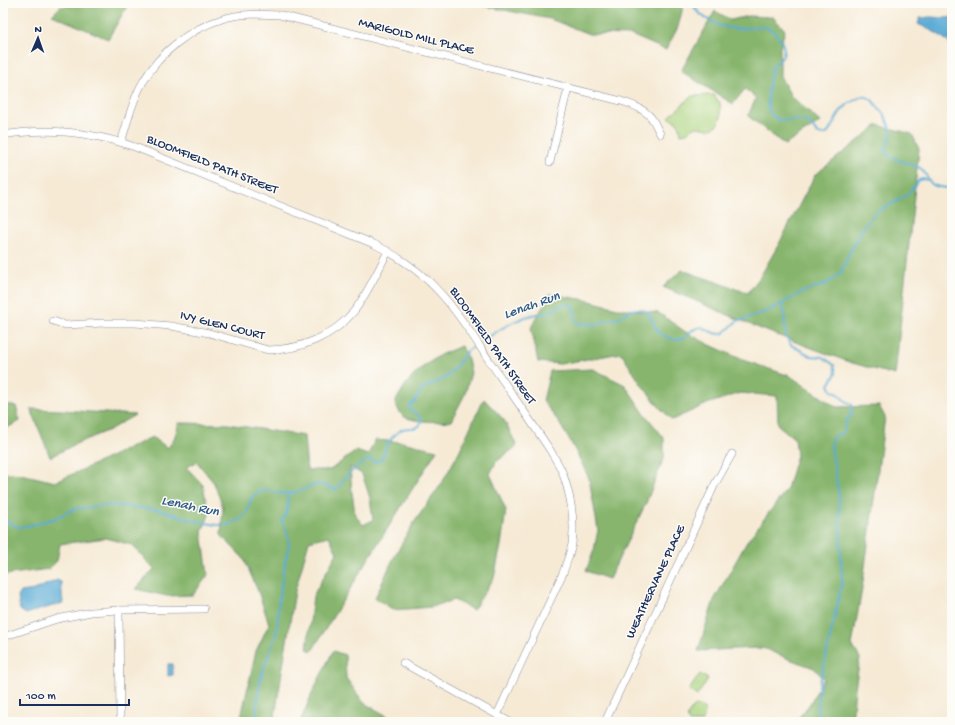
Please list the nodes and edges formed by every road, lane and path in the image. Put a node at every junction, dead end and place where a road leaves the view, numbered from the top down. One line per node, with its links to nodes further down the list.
1 (568, 88): 2 (street, MARIGOLD MILL PLACE); 4 (street, MARIGOLD MILL PLACE); 5 (street)
2 (660, 134)
3 (3, 135): 4 (street, BLOOMFIELD PATH STREET)
4 (121, 142): 6 (street, BLOOMFIELD PATH STREET)
5 (550, 162)
6 (388, 251): 7 (street, IVY GLEN COURT); 13 (street, BLOOMFIELD PATH STREET)
7 (53, 321)
8 (732, 454): 16 (street, WEATHERVANE PLACE)
9 (204, 609): 10 (street)
10 (119, 610): 11 (street); 14 (street)
11 (3, 637)
12 (402, 663): 13 (street)
13 (497, 715): 15 (street)
14 (120, 722)
15 (510, 722)
16 (605, 722)

